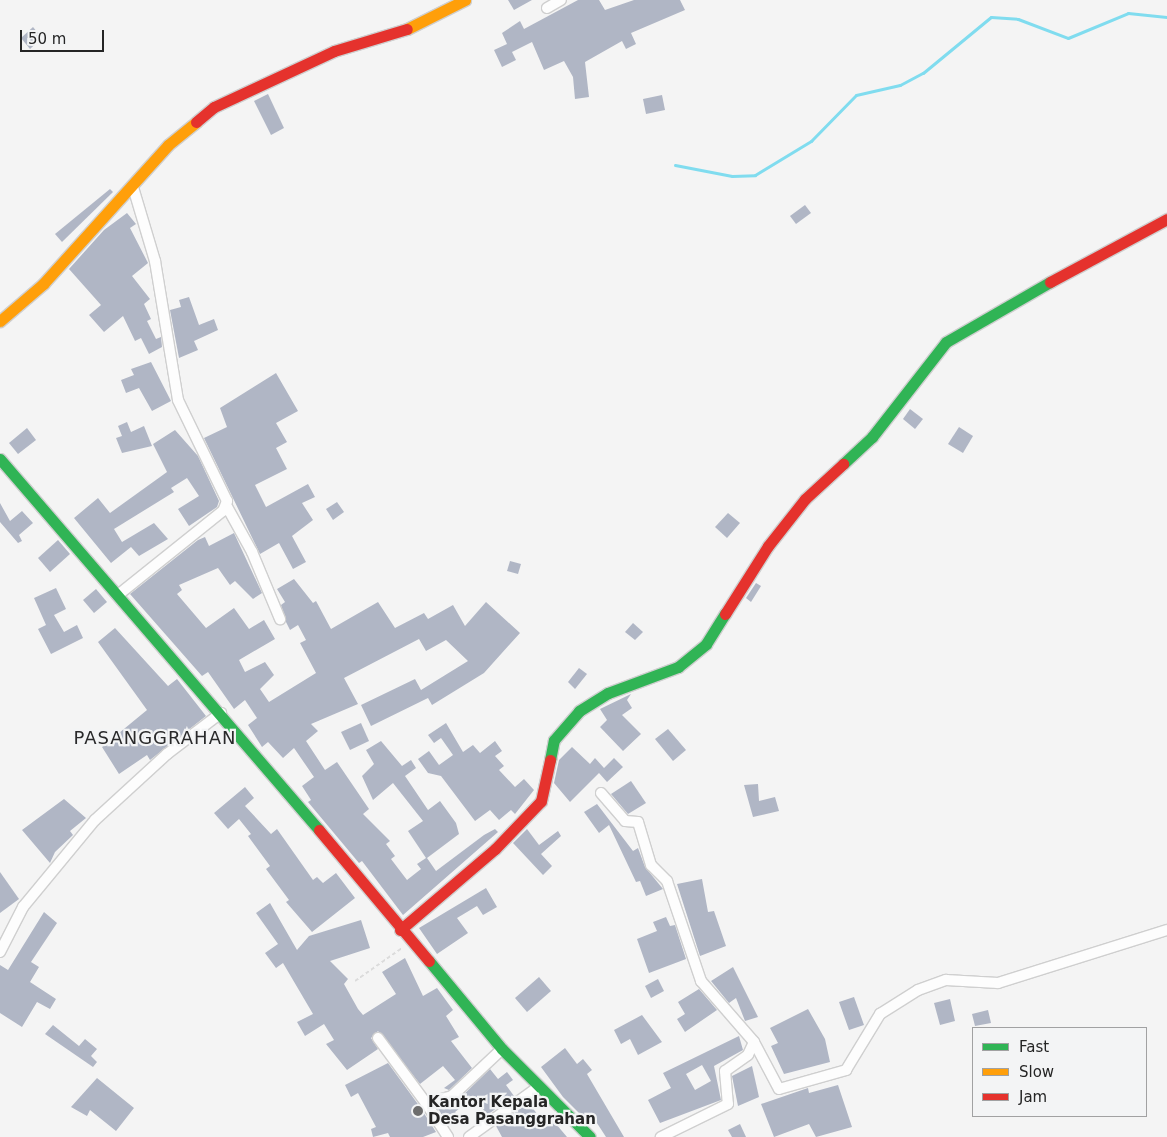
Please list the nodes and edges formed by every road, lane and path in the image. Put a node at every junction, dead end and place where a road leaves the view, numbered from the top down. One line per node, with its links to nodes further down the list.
1 (465, 0): 4 (street)
2 (562, 0): 3 (street)
3 (547, 8)
4 (133, 187): 6 (street); 8 (street)
5 (1167, 219): 13 (street)
6 (0, 320)
7 (0, 458): 9 (street)
8 (226, 505): 9 (street); 10 (street)
9 (118, 595): 11 (street)
10 (280, 619)
11 (221, 712): 13 (street); 16 (street)
12 (601, 793): 19 (street)
13 (400, 930): 15 (street)
14 (1167, 930): 19 (street)
15 (410, 942): 17 (path); 20 (street)
16 (0, 952)
17 (355, 981)
18 (378, 1038): 22 (street)
19 (754, 1042): 26 (street)
20 (502, 1049): 21 (street); 22 (street)
21 (537, 1088): 24 (street); 25 (street)
22 (426, 1103): 23 (street)
23 (448, 1137)
24 (469, 1137)
25 (590, 1137)
26 (661, 1137)

